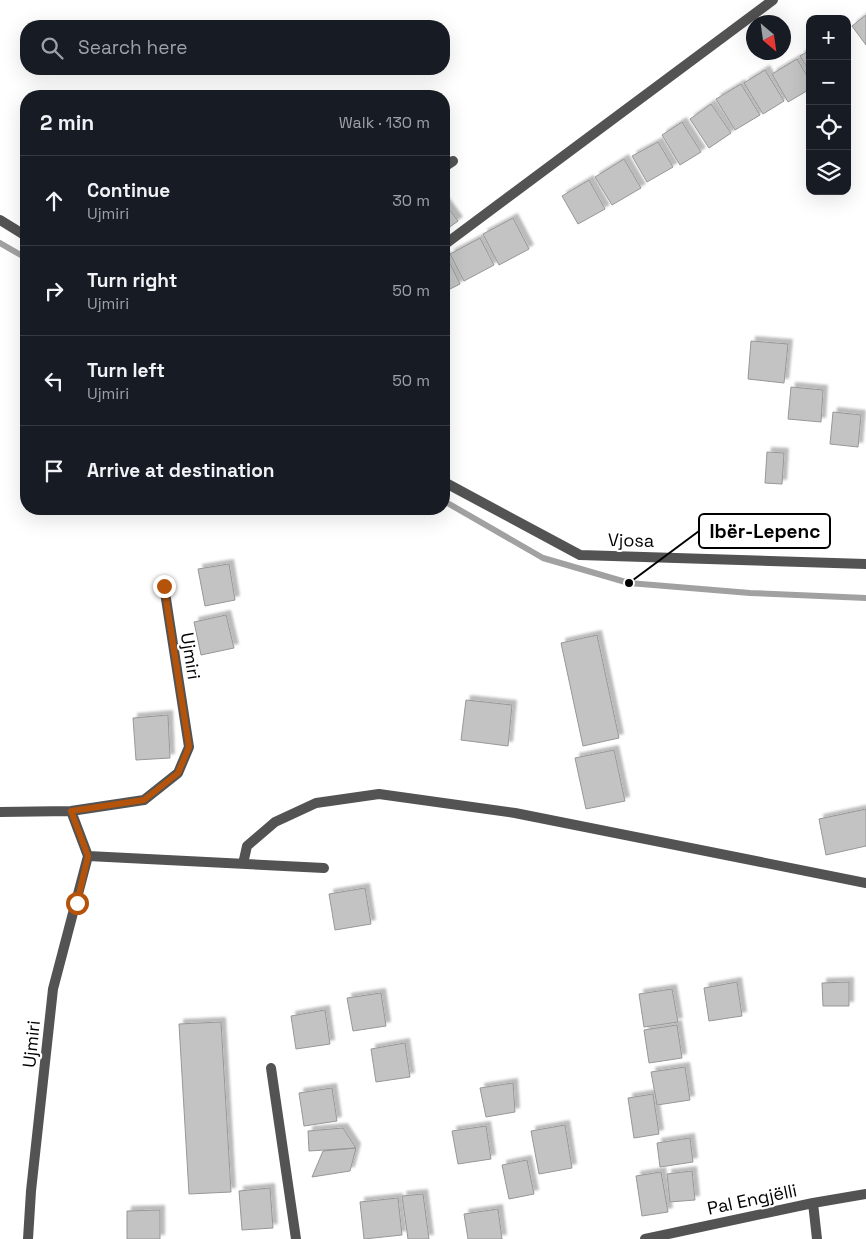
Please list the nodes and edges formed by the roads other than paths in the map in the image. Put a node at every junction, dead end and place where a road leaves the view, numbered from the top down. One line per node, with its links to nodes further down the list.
1 (773, 0): 4 (street)
2 (0, 220): 3 (street)
3 (20, 232)
4 (450, 241)
5 (450, 485): 6 (street, Vjosa)
6 (866, 564)
7 (164, 586): 8 (street, Ujmiri)
8 (71, 811): 9 (street, Ujmiri); 10 (street)
9 (0, 812)
10 (88, 856): 11 (street); 17 (street, Ujmiri)
11 (243, 864): 12 (street); 13 (street)
12 (324, 868)
13 (866, 883)
14 (271, 1068): 18 (street)
15 (866, 1194): 16 (street, Pal Engjëlli)
16 (813, 1202): 19 (street, Pal Engjëlli); 20 (street)
17 (28, 1239)
18 (296, 1239)
19 (645, 1239)
20 (817, 1239)

